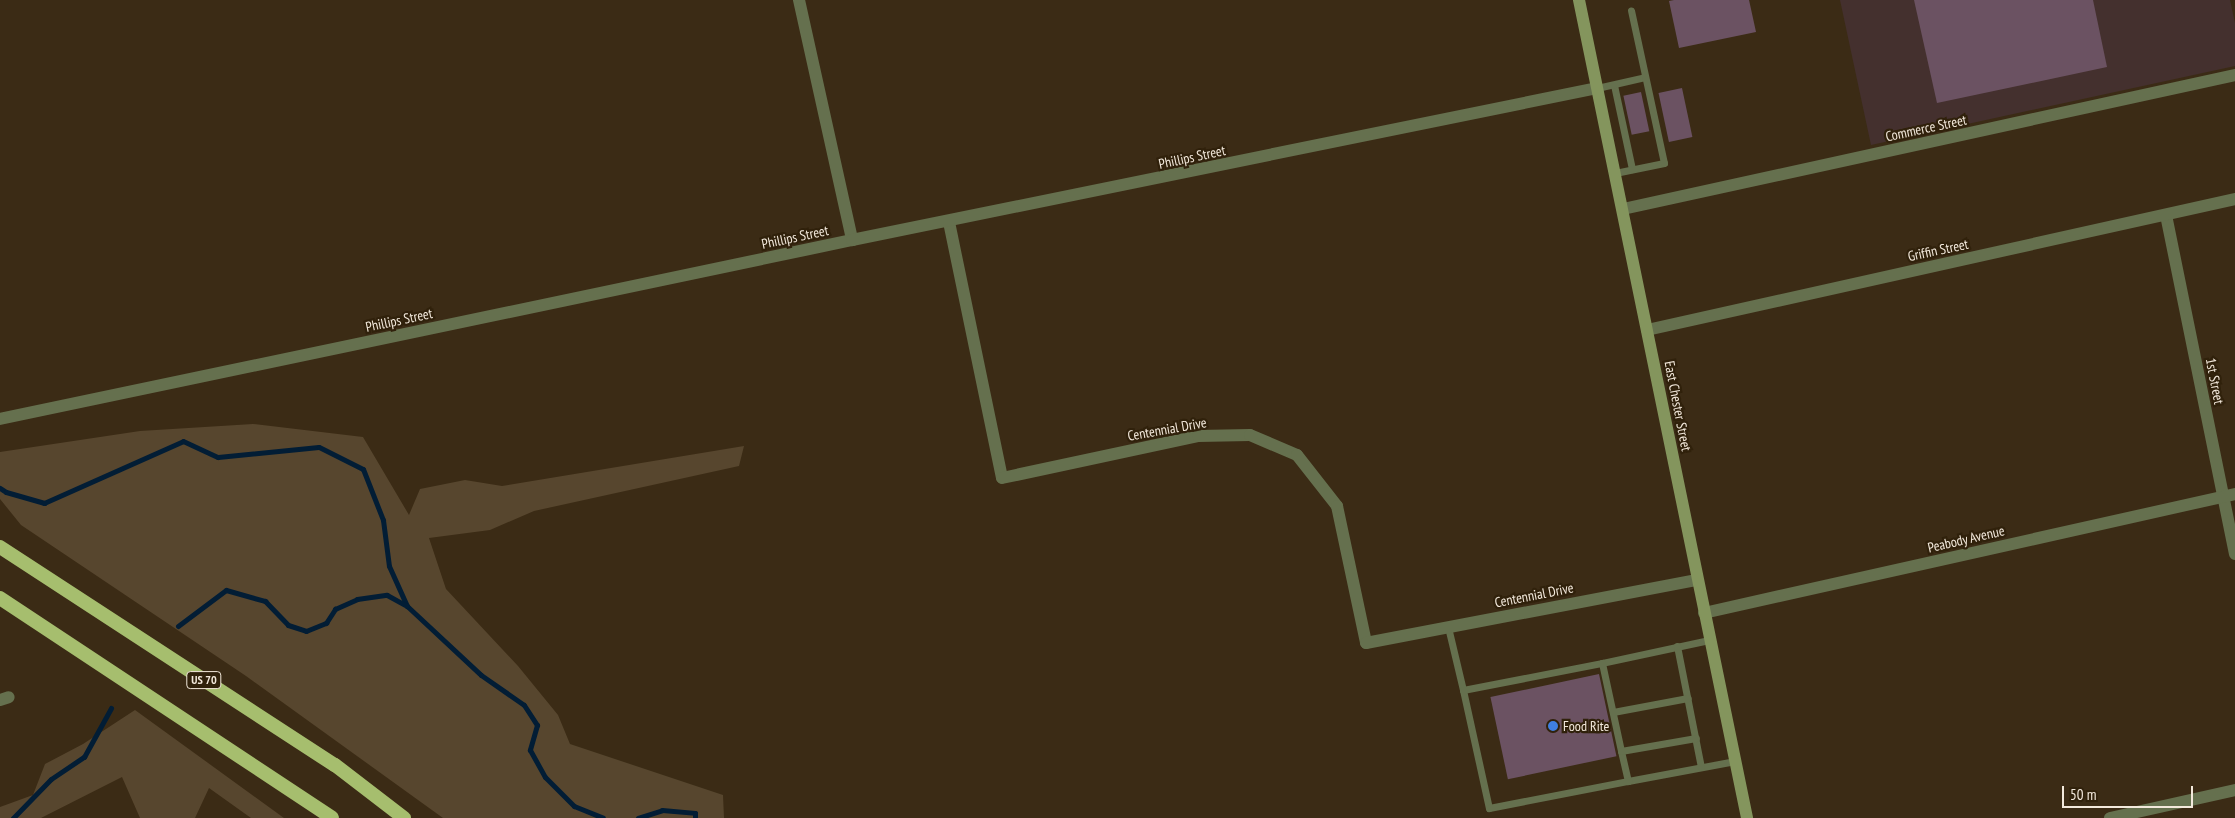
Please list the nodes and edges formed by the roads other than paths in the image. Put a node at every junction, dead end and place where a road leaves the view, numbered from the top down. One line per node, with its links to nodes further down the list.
1 (800, 0): 14 (street)
2 (1579, 0): 7 (main road, East Chester Street)
3 (1631, 11): 5 (lane)
4 (2235, 75): 11 (street, Commerce Street)
5 (1645, 76): 6 (lane); 8 (lane)
6 (1614, 85): 7 (lane); 8 (lane)
7 (1597, 88): 9 (main road, East Chester Street); 13 (street, Phillips Street)
8 (1632, 169): 9 (lane)
9 (1615, 173): 11 (main road, East Chester Street)
10 (2235, 199): 12 (street, Griffin Street)
11 (1622, 210): 15 (main road, East Chester Street)
12 (2166, 215): 15 (street, Griffin Street); 17 (street, 1st Street)
13 (949, 222): 14 (street, Phillips Street); 23 (street, Centennial Drive)
14 (852, 240): 16 (street, Phillips Street)
15 (1647, 330): 20 (main road, East Chester Street)
16 (0, 419)
17 (2229, 496): 19 (street, 1st Street); 22 (street, Peabody Avenue)
18 (0, 547): 37 (highway, US 70)
19 (2235, 554)
20 (1697, 580): 22 (main road, East Chester Street); 23 (street, Centennial Drive)
21 (0, 598): 36 (highway)
22 (1704, 612): 24 (main road, East Chester Street)
23 (1448, 627): 27 (lane)
24 (1709, 640): 25 (lane); 32 (main road, East Chester Street)
25 (1677, 646): 26 (lane); 28 (lane)
26 (1602, 663): 27 (lane); 29 (lane)
27 (1463, 690): 34 (lane)
28 (1688, 698): 29 (lane); 30 (lane)
29 (1613, 712): 31 (lane)
30 (1696, 738): 31 (lane); 33 (lane)
31 (1621, 751): 34 (lane)
32 (1735, 761): 33 (lane); 38 (main road, East Chester Street)
33 (1702, 767): 34 (lane)
34 (1628, 782)
35 (2235, 790): 39 (street)
36 (332, 818)
37 (404, 818)
38 (1747, 818)
39 (2110, 818)

